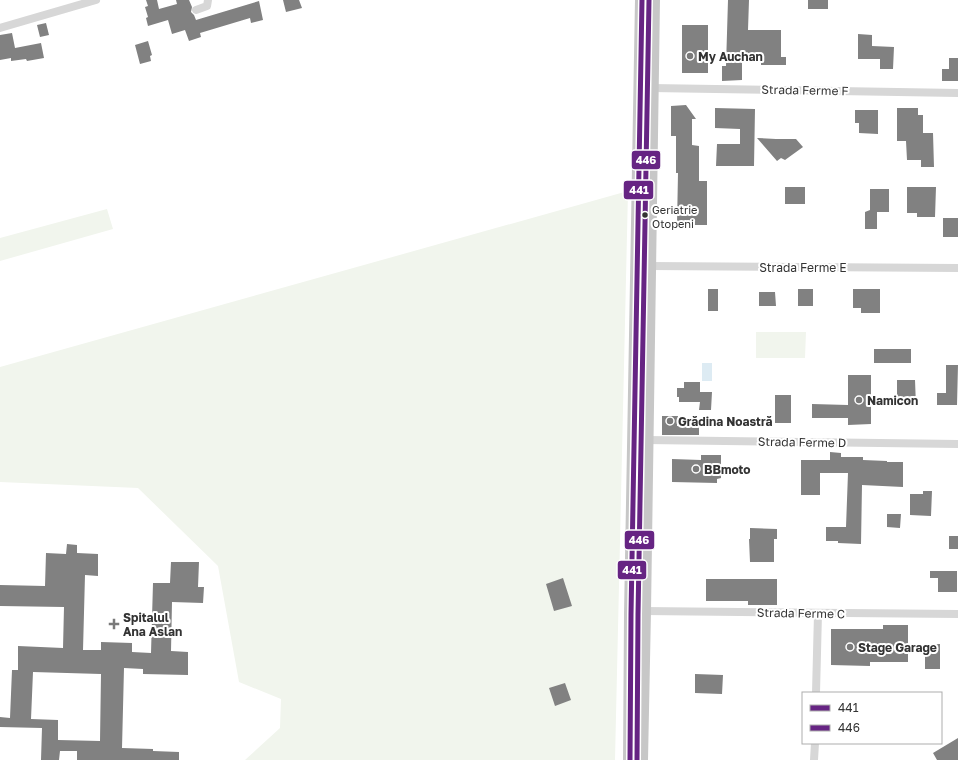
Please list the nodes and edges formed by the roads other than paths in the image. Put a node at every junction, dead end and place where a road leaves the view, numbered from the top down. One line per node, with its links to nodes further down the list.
1 (96, 0): 6 (street)
2 (208, 0): 5 (street)
3 (642, 0): 18 (highway)
4 (653, 0): 7 (highway)
5 (196, 10)
6 (0, 28)
7 (651, 88): 8 (street, Strada Ferme F); 9 (highway)
8 (958, 93)
9 (648, 266): 10 (street, Strada Ferme E); 11 (highway)
10 (958, 268)
11 (646, 440): 12 (street, Strada Ferme D); 13 (highway)
12 (958, 444)
13 (644, 612): 14 (street, Strada Ferme C); 19 (highway)
14 (818, 613): 15 (street, Strada Ferme C); 16 (street)
15 (958, 614)
16 (816, 692)
17 (815, 744): 20 (street)
18 (630, 760)
19 (641, 760)
20 (814, 760)

